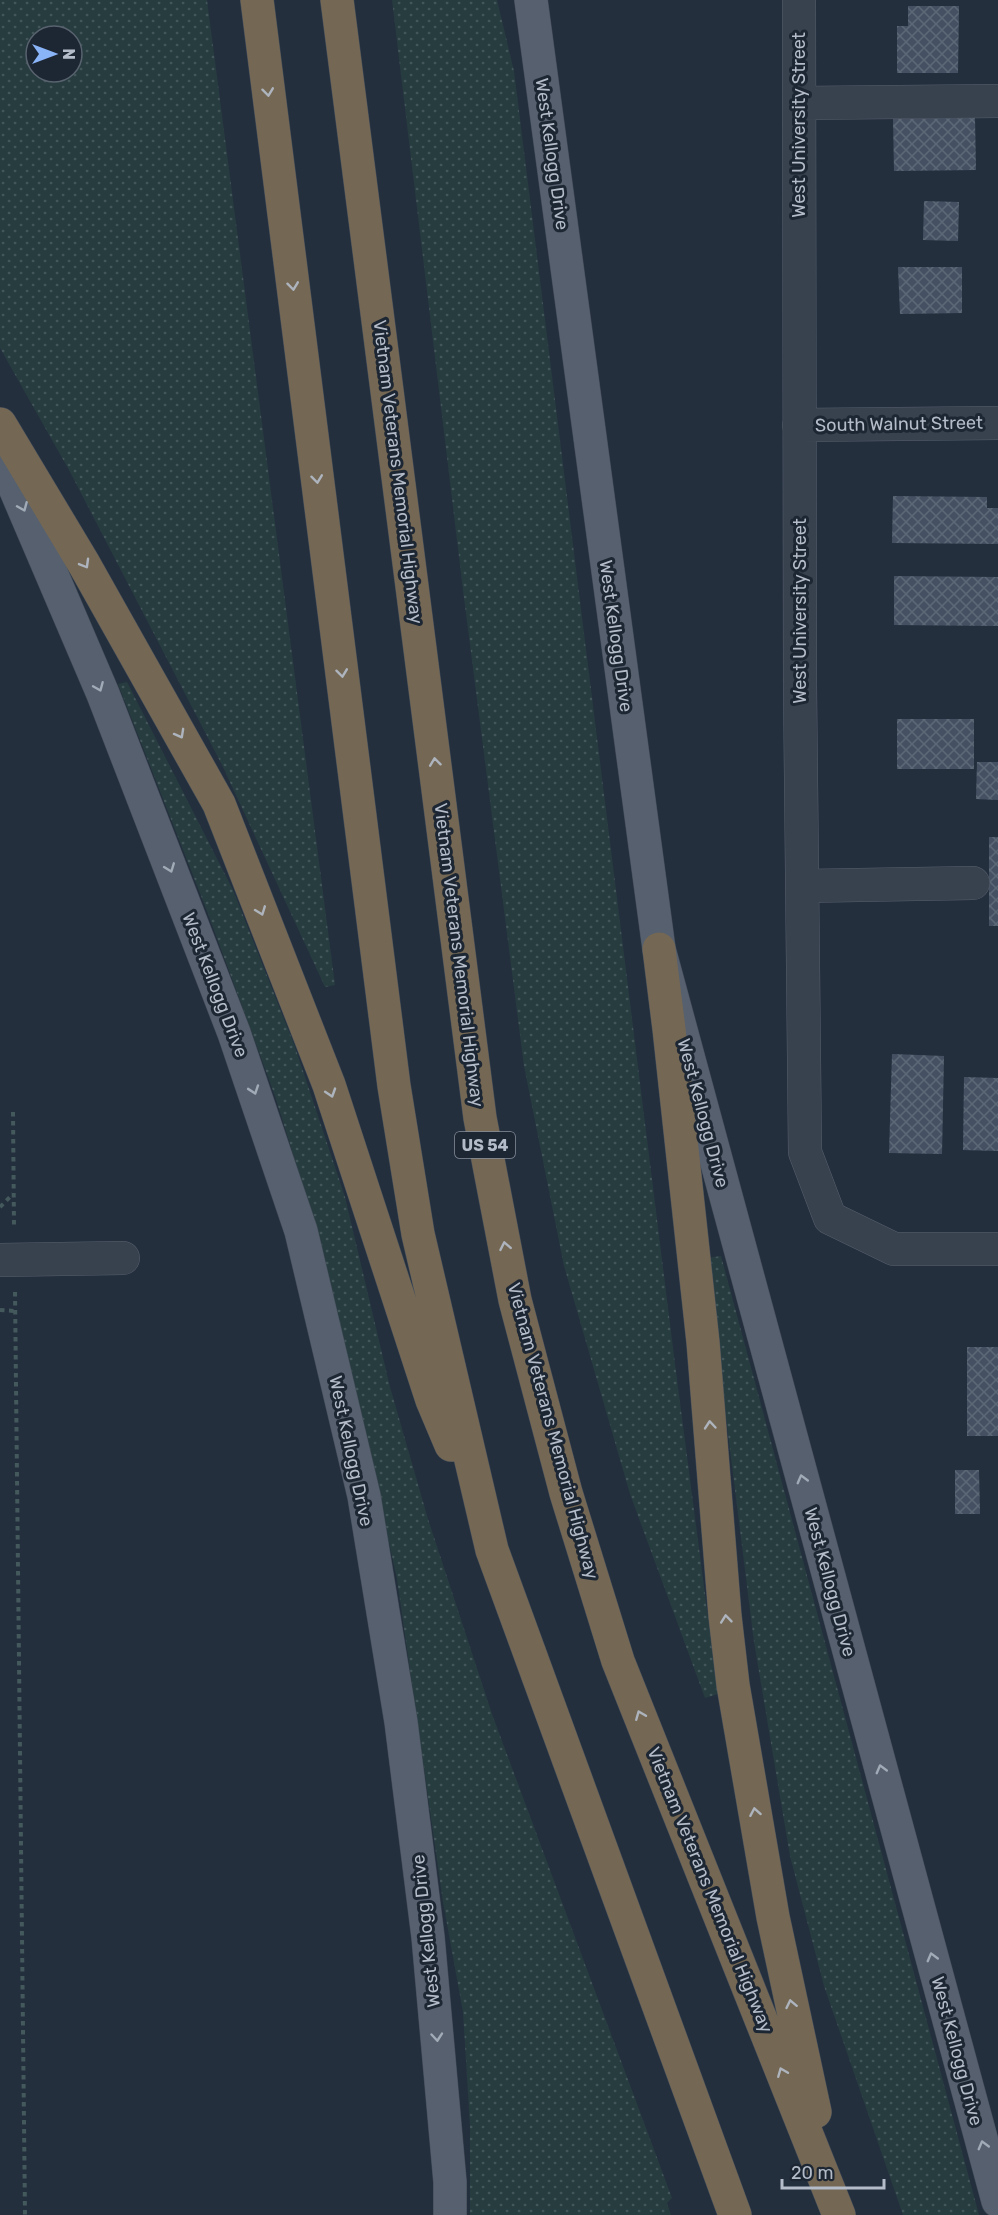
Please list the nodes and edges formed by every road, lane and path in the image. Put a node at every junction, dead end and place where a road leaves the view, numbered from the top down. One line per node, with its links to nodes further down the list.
1 (257, 0): 22 (highway, one-way to 22)
2 (338, 0): 25 (highway, Vietnam Veterans Memorial Highway / US 54, one-way to 2)
3 (531, 0): 13 (main road, West Kellogg Drive)
4 (799, 0): 6 (street, West University Street)
5 (998, 101): 6 (street)
6 (799, 103): 9 (street, West University Street)
7 (998, 423): 9 (street, South Walnut Street)
8 (0, 424): 22 (highway, one-way to 22)
9 (799, 425): 12 (street, West University Street)
10 (0, 453): 27 (main road, West Kellogg Drive, one-way to 27)
11 (973, 883): 12 (street)
12 (802, 886): 17 (street, West University Street)
13 (659, 949): 23 (main road, West Kellogg Drive, one-way to 13); 25 (highway, one-way to 13)
14 (13, 1112): 15 (path)
15 (14, 1193): 16 (path); 19 (path)
16 (0, 1207)
17 (998, 1249)
18 (123, 1258): 19 (street)
19 (7, 1259): 21 (path)
20 (0, 1310): 21 (path)
21 (15, 1311): 26 (path)
22 (492, 1550): 24 (highway)
23 (998, 2201)
24 (732, 2208)
25 (837, 2210)
26 (25, 2215)
27 (450, 2215)

